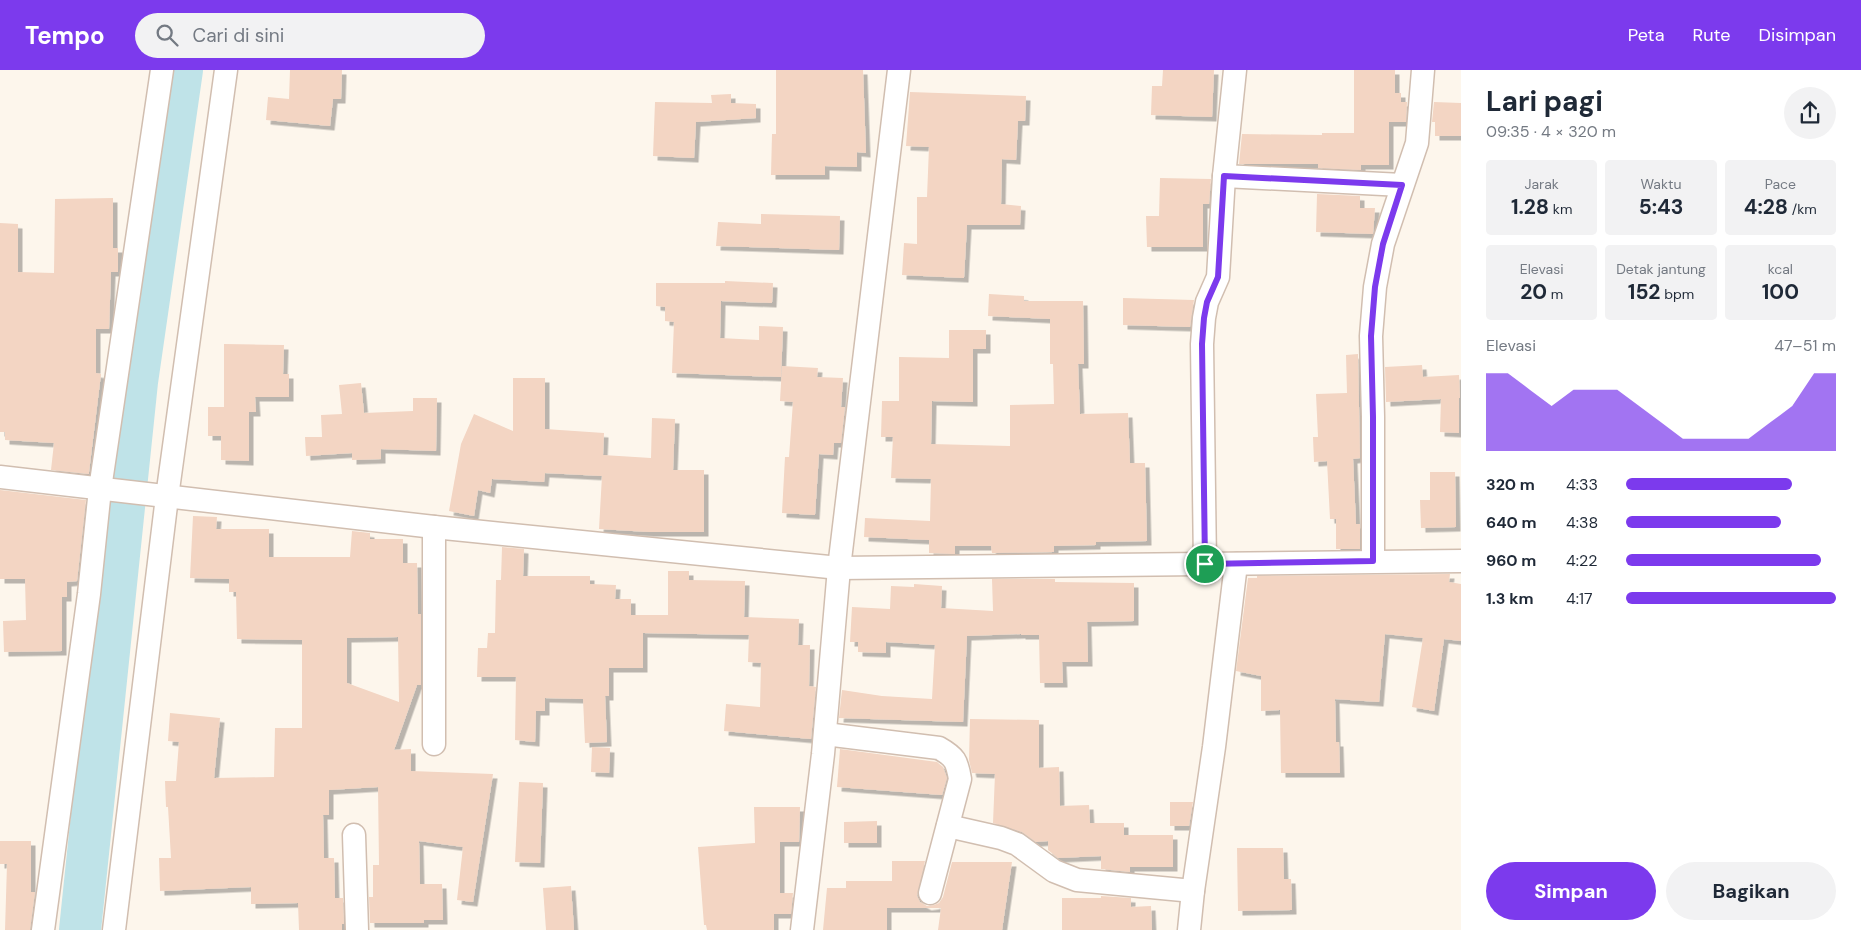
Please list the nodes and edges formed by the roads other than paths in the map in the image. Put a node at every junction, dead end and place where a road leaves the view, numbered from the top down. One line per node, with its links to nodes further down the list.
1 (162, 70): 9 (street)
2 (226, 70): 10 (street)
3 (899, 70): 16 (street)
4 (1235, 70): 6 (street)
5 (1424, 70): 7 (street)
6 (1224, 176): 7 (street); 14 (street)
7 (1402, 185): 12 (street)
8 (0, 477): 9 (street)
9 (102, 489): 10 (street); 23 (street)
10 (158, 496): 11 (street); 24 (street)
11 (434, 527): 16 (street); 18 (street)
12 (1373, 561): 13 (street); 15 (street)
13 (1461, 561)
14 (1205, 564): 15 (street); 16 (street)
15 (1236, 564): 21 (street)
16 (838, 568): 17 (street)
17 (825, 734): 19 (street); 26 (street)
18 (434, 744)
19 (948, 826): 21 (street); 22 (street)
20 (354, 835): 25 (street)
21 (1192, 891): 27 (street)
22 (930, 893)
23 (43, 930)
24 (114, 930)
25 (357, 930)
26 (802, 930)
27 (1189, 930)

